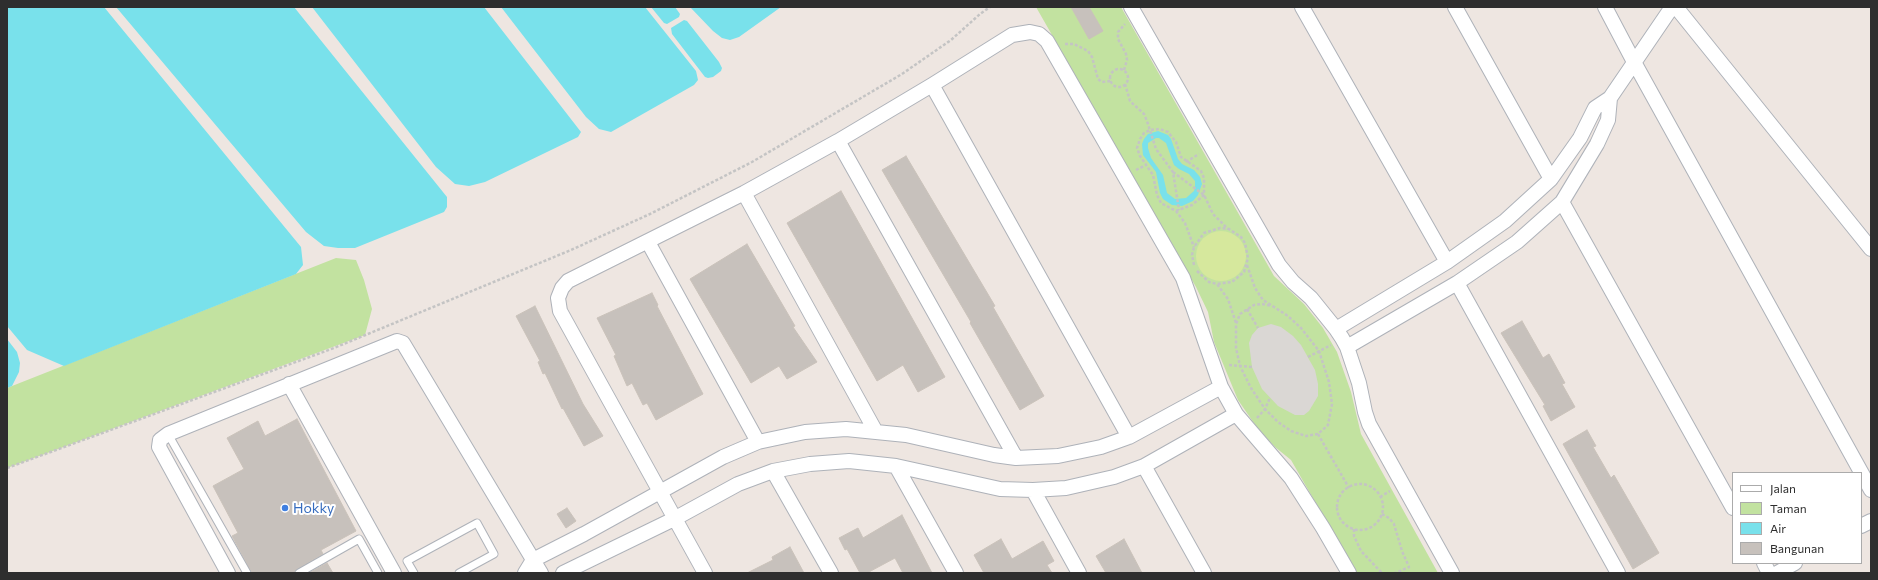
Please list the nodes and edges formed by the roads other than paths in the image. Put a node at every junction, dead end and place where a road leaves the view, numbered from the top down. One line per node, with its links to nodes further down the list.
1 (1302, 7): 16 (street)
2 (1455, 7): 11 (street)
3 (1605, 7): 7 (street)
4 (1672, 7): 7 (street)
5 (1676, 7): 15 (street)
6 (1133, 11): 18 (street)
7 (1634, 62): 9 (street); 31 (street)
8 (932, 86): 10 (street); 21 (street); 25 (street)
9 (1610, 98): 11 (street); 13 (street)
10 (838, 141): 12 (street); 27 (street)
11 (1551, 179): 16 (street)
12 (744, 193): 14 (street); 23 (street)
13 (1562, 202): 17 (street); 36 (street)
14 (648, 242): 26 (street); 35 (street)
15 (1871, 249)
16 (1447, 262): 18 (street)
17 (1457, 283): 19 (street); 60 (street)
18 (1336, 329): 19 (street)
19 (1347, 348): 59 (street)
20 (289, 384): 24 (street); 40 (street); 47 (street)
21 (1221, 387): 22 (street); 25 (street)
22 (1236, 414): 29 (street); 58 (street)
23 (876, 432): 26 (street); 27 (street)
24 (168, 434): 43 (street); 44 (lane)
25 (1129, 437): 27 (street)
26 (758, 442): 35 (street)
27 (1016, 458)
28 (896, 466): 30 (street); 33 (street); 55 (street)
29 (1144, 466): 33 (street); 57 (street)
30 (773, 471): 37 (street); 54 (street)
31 (1861, 472)
32 (1862, 474): 34 (street)
33 (1033, 490): 56 (street)
34 (1871, 490)
35 (660, 493): 37 (street); 40 (street)
36 (1732, 506)
37 (674, 518): 52 (street); 53 (street)
38 (1871, 521): 39 (street)
39 (1862, 526)
40 (533, 560): 50 (street); 51 (street)
41 (1764, 564): 61 (street)
42 (1793, 564): 62 (street)
43 (228, 573)
44 (247, 573)
45 (299, 573): 46 (lane)
46 (378, 573)
47 (394, 573)
48 (414, 573): 49 (lane)
49 (459, 573)
50 (525, 573)
51 (540, 573)
52 (563, 573)
53 (705, 573)
54 (831, 573)
55 (956, 573)
56 (1079, 573)
57 (1204, 573)
58 (1349, 573)
59 (1452, 573)
60 (1618, 573)
61 (1769, 573)
62 (1777, 573)

